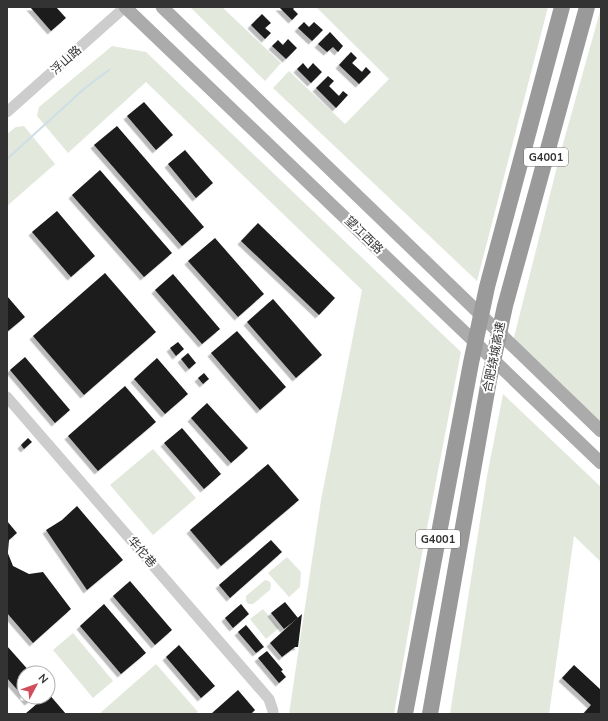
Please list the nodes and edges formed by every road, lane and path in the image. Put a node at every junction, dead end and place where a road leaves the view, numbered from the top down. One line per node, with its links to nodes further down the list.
1 (125, 7): 5 (street, 浮山路); 8 (main road, 望江西路)
2 (162, 7): 7 (main road, 望江西路)
3 (562, 7): 10 (highway, 合肥绕城高速 / G4001)
4 (587, 7): 11 (highway, 合肥绕城高速 / G4001)
5 (7, 112)
6 (7, 397): 9 (street, 华佗巷)
7 (601, 431)
8 (601, 463)
9 (273, 712)
10 (405, 714)
11 (430, 714)

